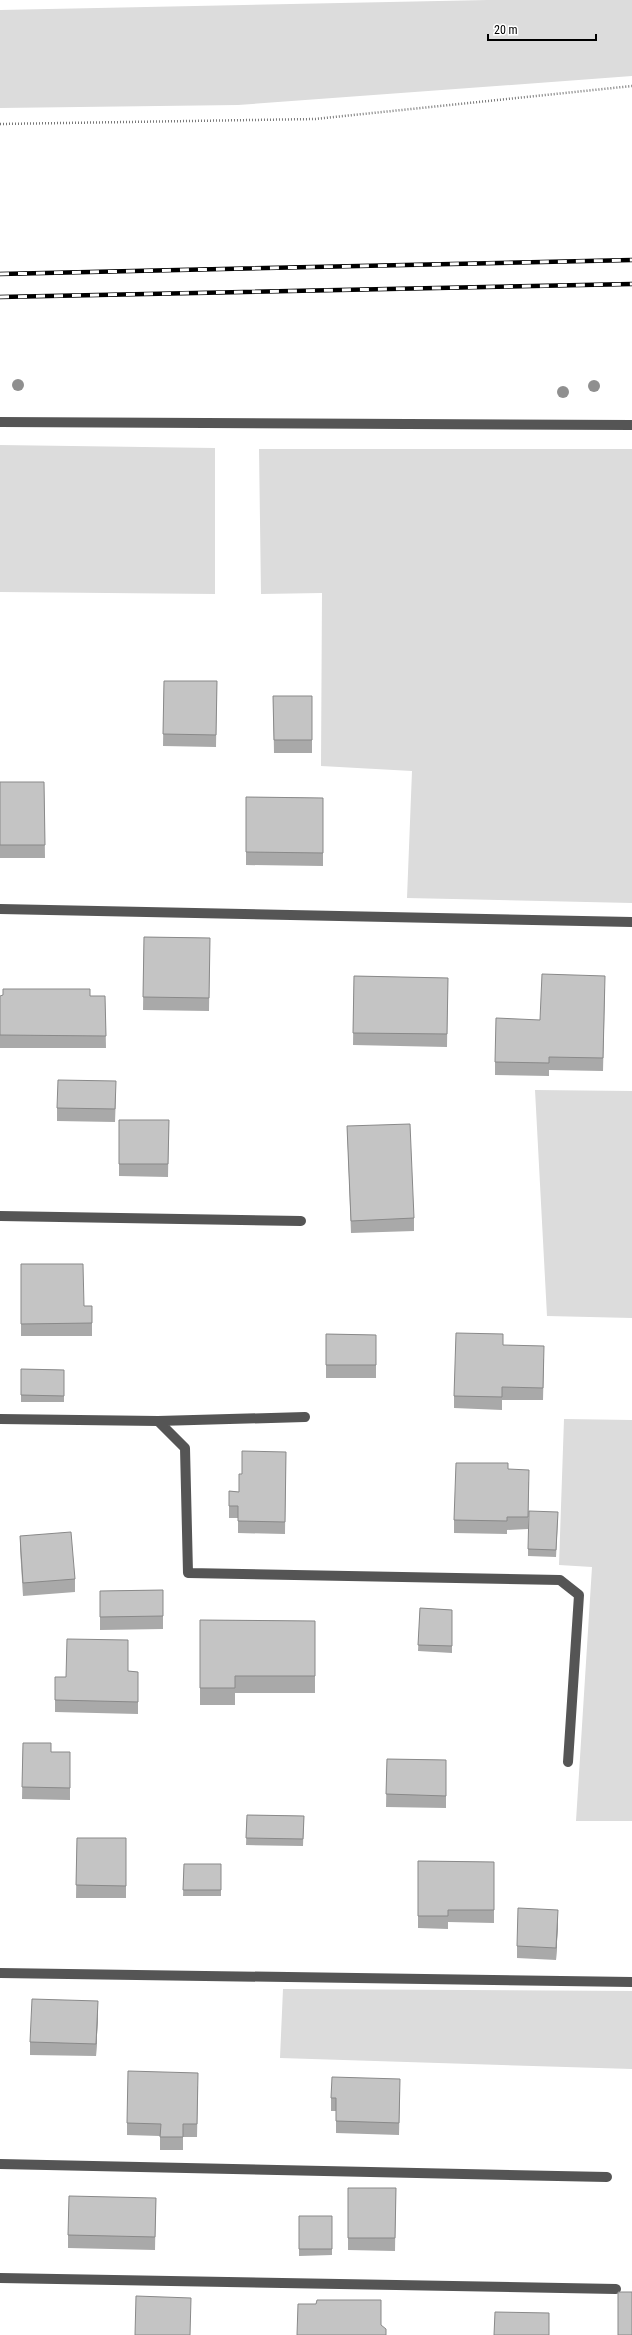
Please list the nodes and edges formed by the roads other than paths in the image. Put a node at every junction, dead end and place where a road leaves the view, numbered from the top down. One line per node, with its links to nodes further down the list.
1 (0, 422): 2 (street)
2 (632, 425)
3 (0, 909): 4 (street)
4 (632, 922)
5 (0, 1216): 6 (street)
6 (301, 1222)
7 (305, 1417): 9 (street)
8 (0, 1419): 9 (street)
9 (158, 1421): 10 (street)
10 (568, 1762)
11 (0, 1973): 12 (street)
12 (632, 1982)
13 (0, 2164): 14 (street)
14 (607, 2176)
15 (0, 2278): 16 (street)
16 (616, 2289)

